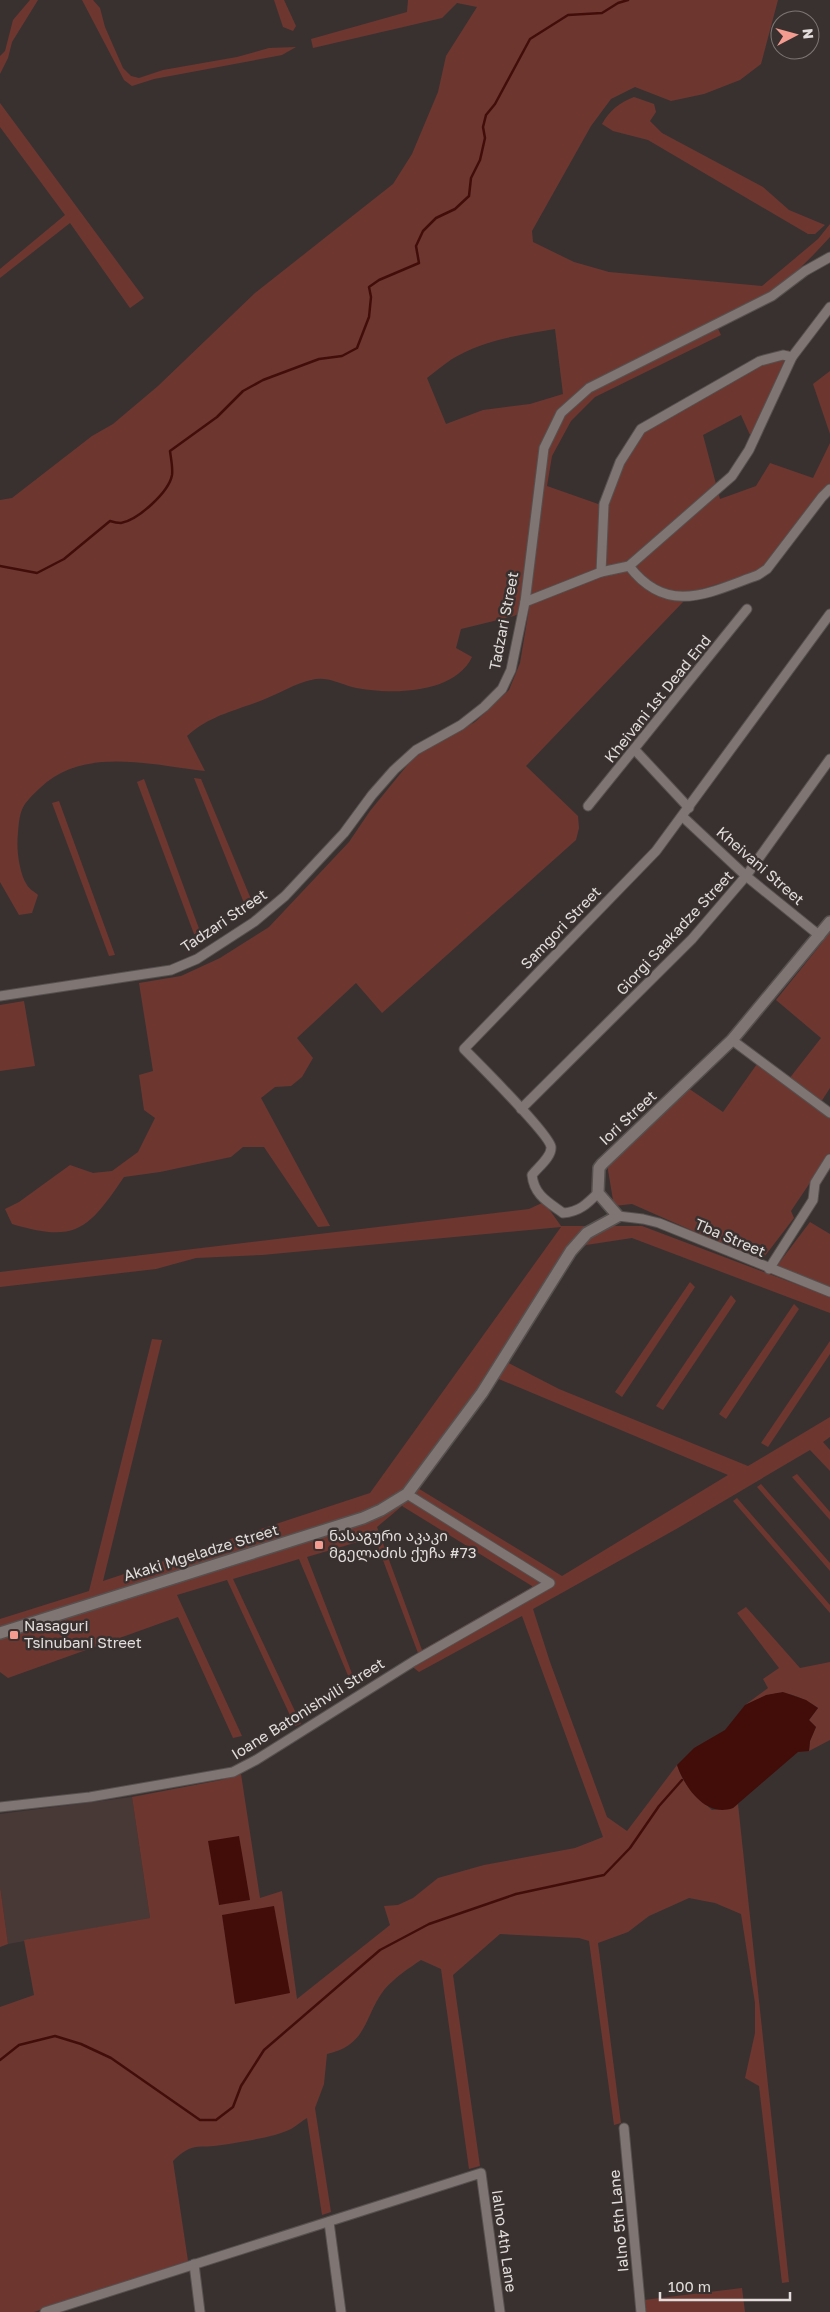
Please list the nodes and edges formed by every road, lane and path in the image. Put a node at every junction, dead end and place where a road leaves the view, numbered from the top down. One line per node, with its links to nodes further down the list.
1 (830, 257): 7 (street, Tadzari Street)
2 (830, 307): 3 (street)
3 (792, 357): 5 (street); 6 (street)
4 (830, 489): 5 (street)
5 (629, 566): 6 (street)
6 (601, 572): 7 (street)
7 (525, 602): 18 (street, Tadzari Street)
8 (747, 609): 10 (street, Kheivani 1st Dead End)
9 (830, 614): 13 (street, Samgori Street)
10 (635, 750): 12 (street, Kheivani 1st Dead End); 13 (street)
11 (830, 759): 15 (street, Giorgi Saakadze Street)
12 (588, 806)
13 (689, 808): 14 (street, Samgori Street)
14 (682, 817): 15 (street, Kheivani Street); 20 (street, Samgori Street)
15 (746, 876): 17 (street, Kheivani Street); 20 (street, Giorgi Saakadze Street)
16 (830, 922): 17 (street, Iori Street)
17 (820, 936): 19 (street, Iori Street)
18 (0, 996)
19 (732, 1040): 21 (street); 23 (street, Iori Street)
20 (522, 1109): 23 (street, Samgori Street)
21 (830, 1113)
22 (830, 1159): 25 (street)
23 (598, 1193): 24 (street)
24 (618, 1216): 25 (street, Tba Street); 27 (street)
25 (768, 1269): 26 (street, Tba Street)
26 (830, 1292)
27 (407, 1494): 28 (street, Akaki Mgeladze Street); 29 (street, Ioane Batonishvili Street)
28 (0, 1633)
29 (0, 1807)
30 (624, 2128): 37 (street, Ialno 5th Lane)
31 (329, 2222): 32 (street); 35 (street); 36 (street, Ialno 4th Lane)
32 (194, 2264): 33 (street); 34 (street)
33 (46, 2312)
34 (200, 2312)
35 (341, 2312)
36 (500, 2312)
37 (641, 2312)

